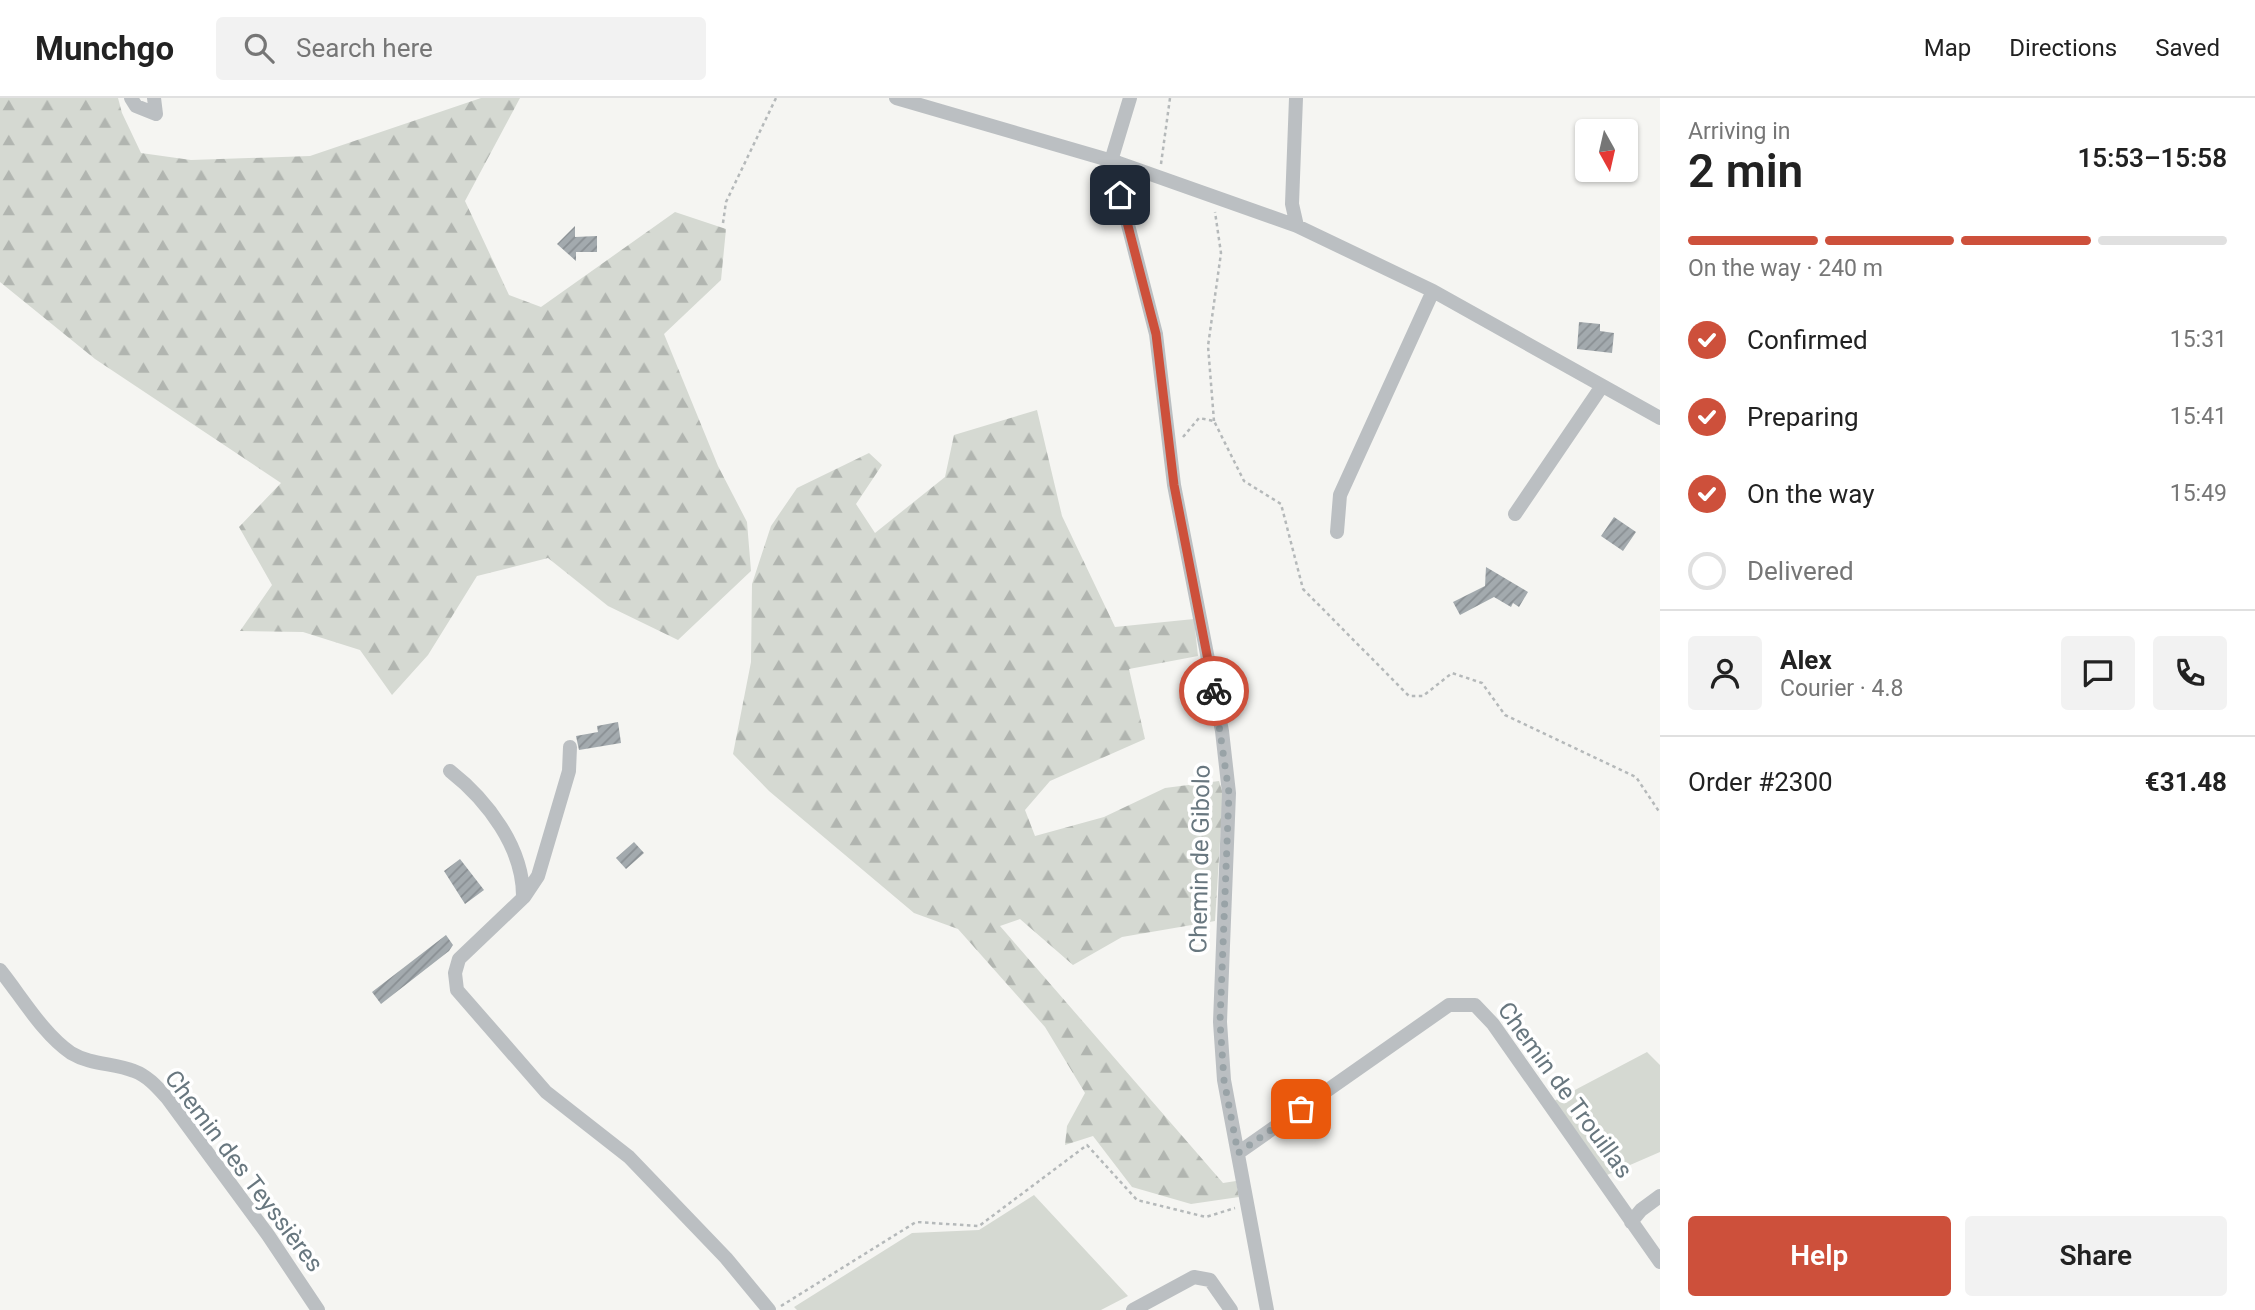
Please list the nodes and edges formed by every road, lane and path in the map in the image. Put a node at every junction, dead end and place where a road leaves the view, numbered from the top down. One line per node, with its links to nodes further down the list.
1 (131, 98): 2 (street)
2 (154, 98)
3 (776, 98): 11 (path)
4 (896, 98): 8 (street)
5 (1130, 98): 8 (street, Chemin de Gibolo)
6 (1170, 98): 9 (path)
7 (1296, 98): 12 (street)
8 (1115, 162): 9 (street); 17 (street, Chemin de Gibolo)
9 (1160, 178): 10 (street)
10 (1213, 199): 12 (street); 16 (path)
11 (723, 223)
12 (1297, 226): 13 (street)
13 (1433, 291): 14 (street); 19 (street)
14 (1602, 386): 15 (street); 18 (street)
15 (1660, 418)
16 (1214, 421): 17 (path); 22 (path)
17 (1170, 454): 26 (street, Chemin de Gibolo)
18 (1515, 514)
19 (1337, 532)
20 (570, 747): 23 (street)
21 (450, 771): 23 (street)
22 (1660, 813)
23 (523, 898): 32 (street)
24 (0, 970): 25 (street, Chemin des Teyssières)
25 (5, 983): 31 (street, Chemin des Teyssières)
26 (1238, 1153): 28 (street, Chemin de Gibolo); 29 (street, Chemin de Trouillas)
27 (1660, 1196): 29 (street)
28 (1247, 1205): 33 (path); 36 (street, Chemin de Gibolo)
29 (1632, 1222): 30 (street, Chemin de Trouillas)
30 (1660, 1262)
31 (318, 1310)
32 (769, 1310)
33 (775, 1310)
34 (1133, 1310): 35 (street)
35 (1231, 1310)
36 (1267, 1310)

